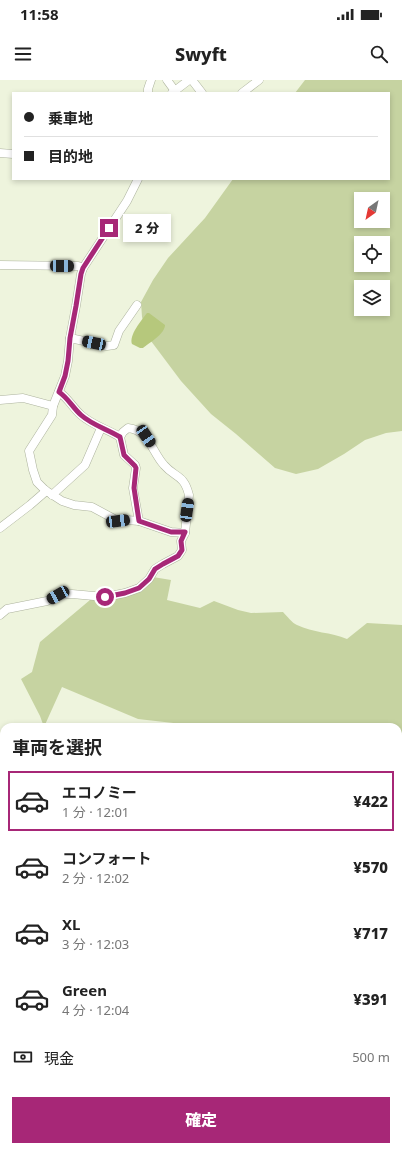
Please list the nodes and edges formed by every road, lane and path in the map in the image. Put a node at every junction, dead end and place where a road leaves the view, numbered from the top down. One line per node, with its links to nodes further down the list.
1 (151, 80): 6 (street)
2 (167, 80): 7 (street)
3 (189, 80): 7 (street)
4 (258, 80): 9 (street)
5 (197, 82): 8 (street)
6 (148, 92)
7 (176, 92)
8 (202, 92)
9 (243, 92)
10 (0, 153): 11 (street)
11 (12, 154)
12 (138, 180): 14 (street)
13 (0, 265): 14 (street)
14 (83, 268): 16 (street)
15 (136, 305): 16 (street)
16 (70, 338): 17 (street)
17 (59, 392): 19 (street); 20 (street)
18 (0, 400): 19 (street)
19 (53, 406): 22 (street)
20 (101, 428): 21 (street); 23 (street)
21 (120, 437): 24 (street); 26 (street)
22 (45, 490): 23 (street); 25 (street)
23 (52, 495): 24 (street)
24 (139, 521): 26 (street)
25 (0, 528)
26 (185, 532): 27 (street)
27 (0, 615)

